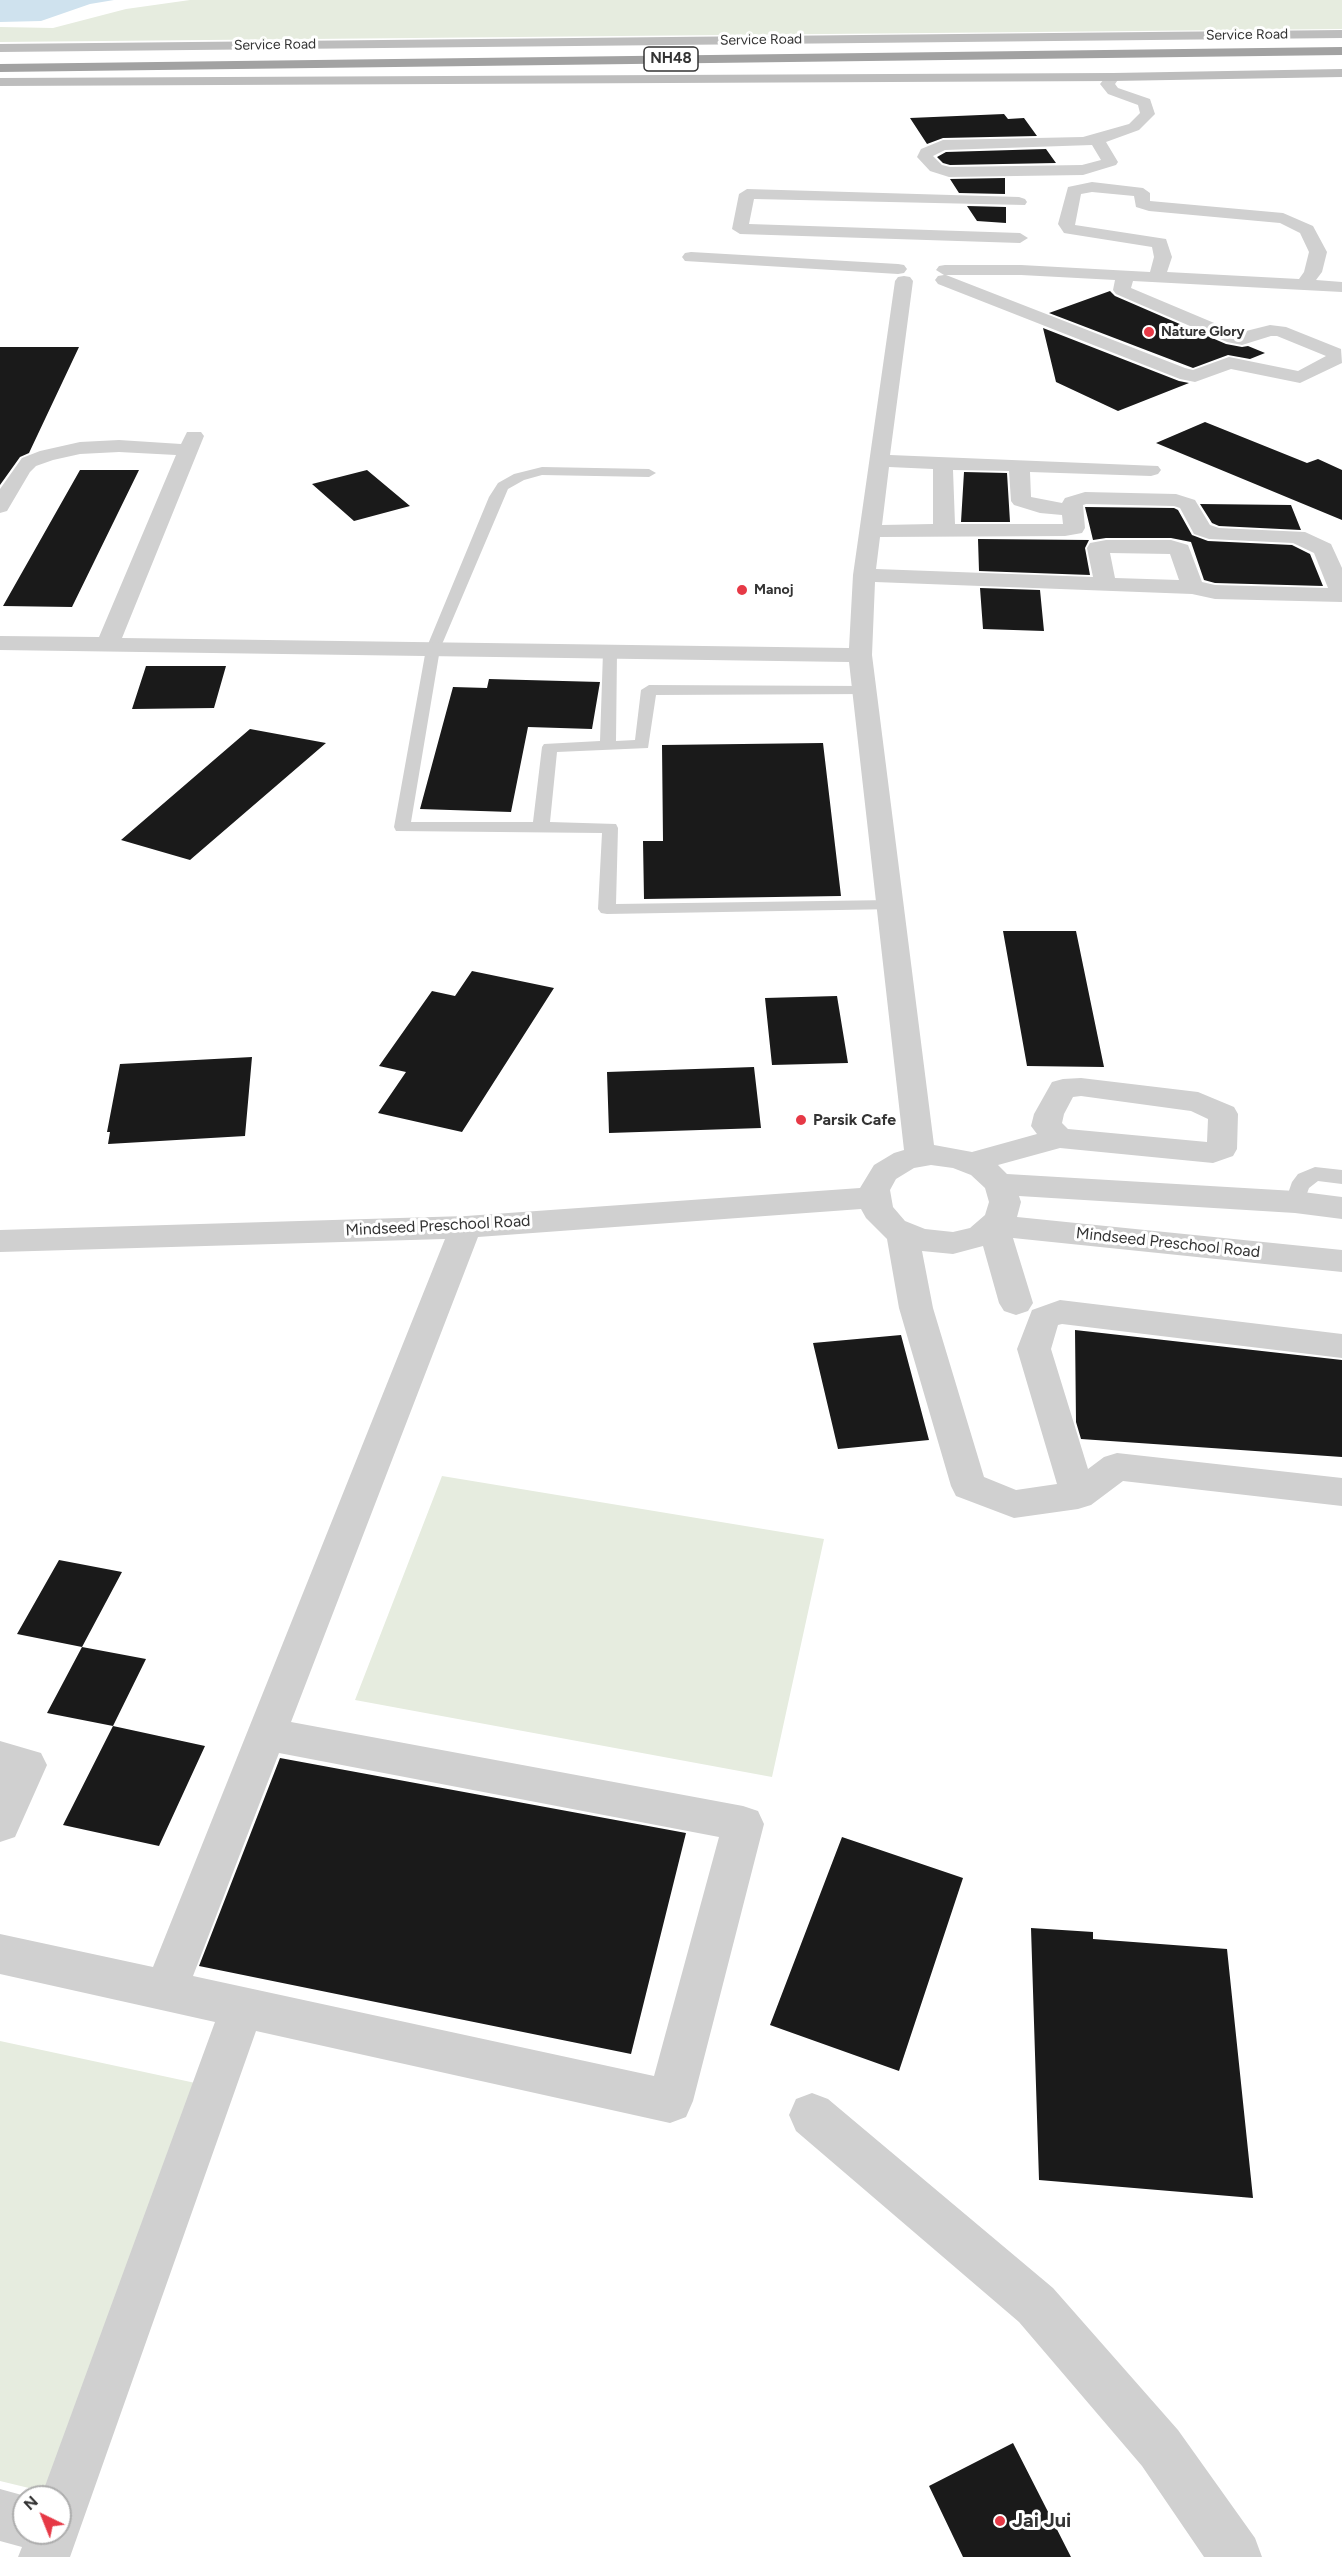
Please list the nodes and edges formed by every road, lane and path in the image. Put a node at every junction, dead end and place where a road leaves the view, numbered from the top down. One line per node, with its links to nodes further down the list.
1 (1342, 34): 2 (main road, Service Road)
2 (0, 48)
3 (1342, 51): 4 (highway, NH48)
4 (0, 68)
5 (1342, 73): 6 (main road)
6 (1113, 77): 7 (main road); 8 (street)
7 (0, 82)
8 (1097, 140): 8 (street)
9 (1019, 214): 9 (street); 11 (street)
10 (691, 257): 12 (street)
11 (1021, 270): 12 (street); 13 (street)
12 (923, 274): 20 (street); 22 (street)
13 (1125, 275): 14 (street); 19 (street)
14 (1156, 277): 15 (street); 16 (street)
15 (1305, 283): 16 (street); 17 (street)
16 (1283, 285): 18 (street)
17 (1342, 287)
18 (1342, 296)
19 (1340, 356): 20 (street)
20 (1308, 373): 21 (street)
21 (1342, 380)
22 (879, 461): 23 (street); 30 (street)
23 (943, 464): 24 (street); 29 (street)
24 (1019, 466): 25 (street); 28 (street)
25 (1151, 470)
26 (649, 473): 37 (lane)
27 (1, 502): 36 (street)
28 (1073, 510): 29 (street); 34 (street)
29 (944, 530): 30 (street)
30 (870, 531): 31 (street)
31 (864, 575): 32 (street); 39 (street)
32 (1106, 585): 33 (street); 33 (street)
33 (1192, 587): 34 (street)
34 (1342, 595)
35 (0, 643): 36 (street)
36 (108, 644): 37 (street)
37 (433, 649): 38 (street); 42 (lane)
38 (610, 652): 39 (street); 41 (lane)
39 (860, 655): 40 (street)
40 (864, 691): 41 (lane); 43 (street)
41 (608, 746): 42 (lane)
42 (541, 827): 43 (lane)
43 (891, 905): 45 (street)
44 (1060, 1138): 44 (street); 46 (street)
45 (920, 1157): 46 (street); 49 (street)
46 (969, 1163): 48 (street)
47 (1342, 1177): 50 (lane)
48 (999, 1184): 50 (street); 52 (street)
49 (875, 1197): 53 (street, Mindseed Preschool Road); 54 (street)
50 (1295, 1202): 51 (street)
51 (1342, 1209)
52 (993, 1226): 54 (street); 56 (street, Mindseed Preschool Road); 57 (street)
53 (466, 1227): 55 (street, Mindseed Preschool Road); 61 (street)
54 (902, 1232): 60 (street)
55 (0, 1242)
56 (1342, 1261)
57 (1016, 1304)
58 (1342, 1346): 60 (street)
59 (1342, 1491): 60 (street)
60 (1078, 1495)
61 (266, 1734): 65 (street); 66 (street)
62 (0, 1758): 63 (street)
63 (0, 1824)
64 (0, 1954): 65 (street)
65 (165, 1991): 66 (street)
66 (242, 2007): 68 (street)
67 (812, 2115): 69 (street)
68 (71, 2485)
69 (1236, 2557)

